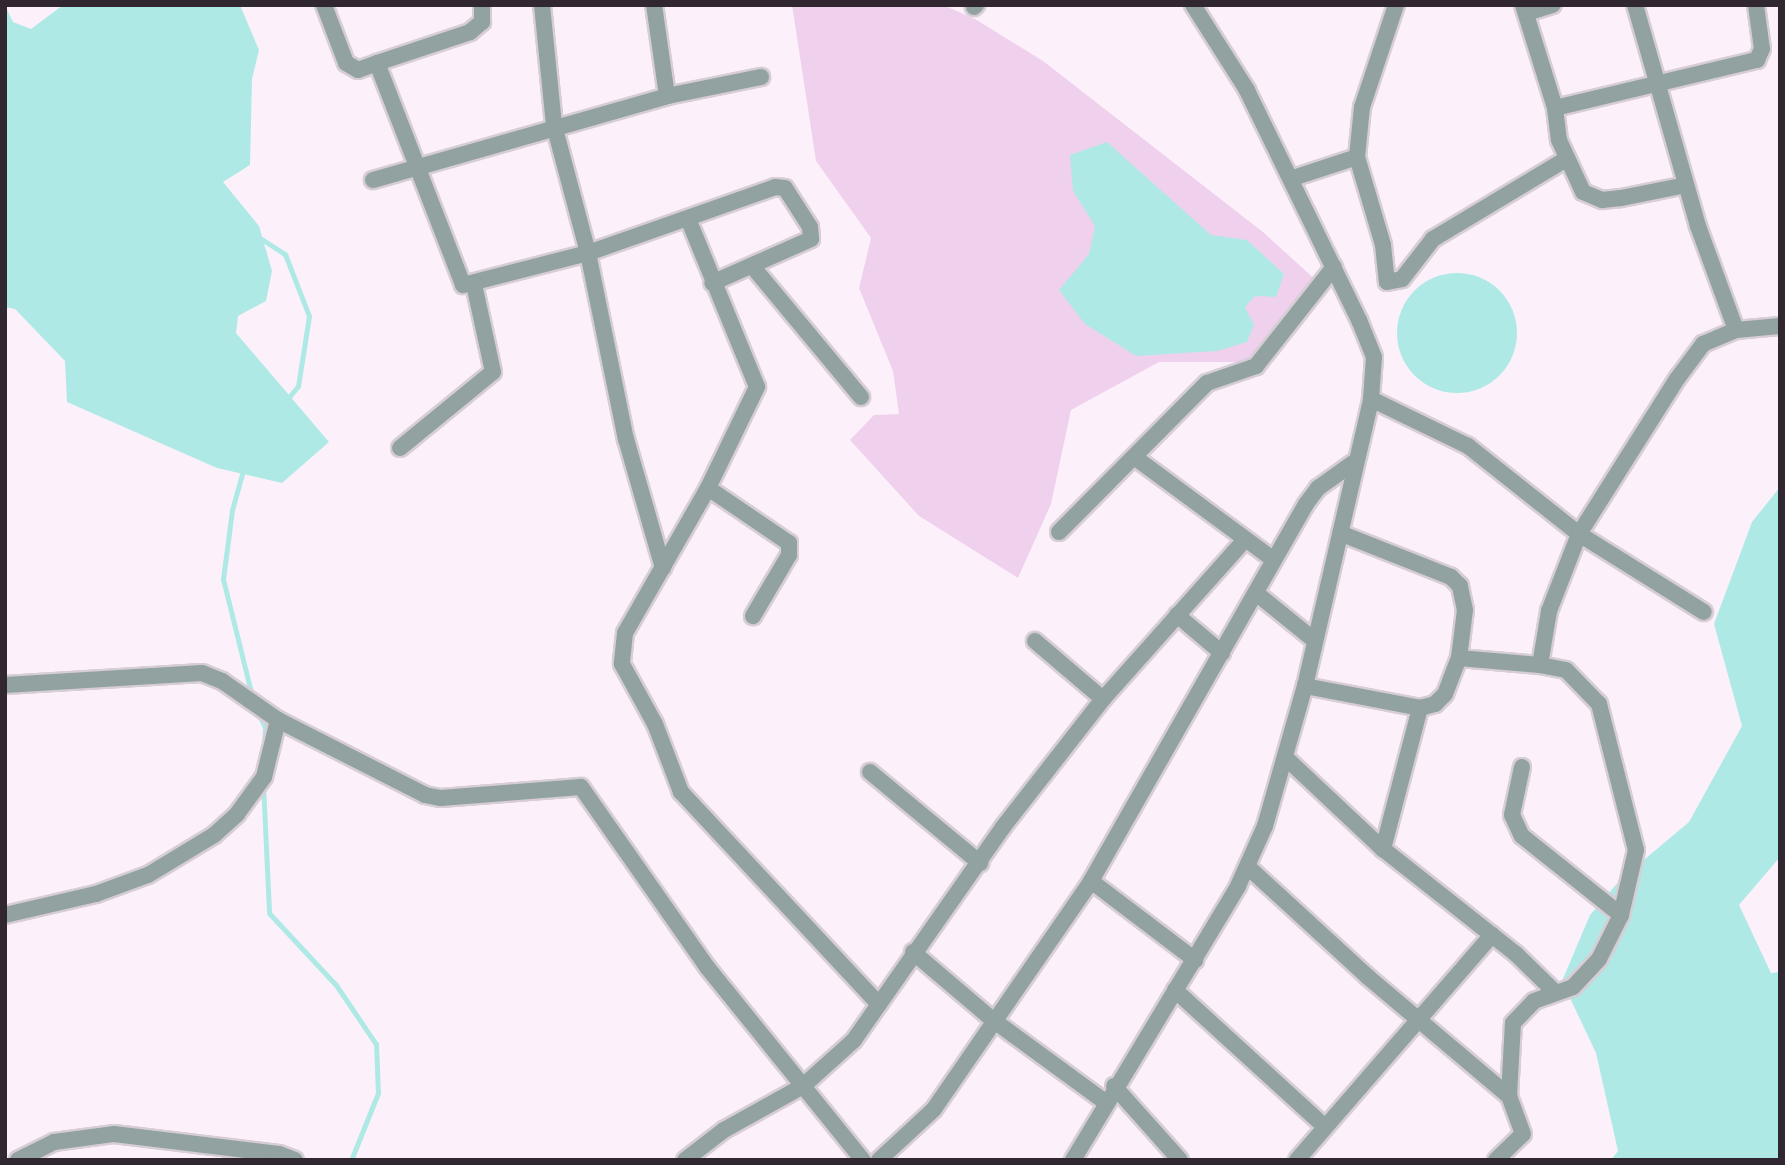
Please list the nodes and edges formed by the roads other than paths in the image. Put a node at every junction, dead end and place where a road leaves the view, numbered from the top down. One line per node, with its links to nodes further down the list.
1 (324, 5): 11 (street)
2 (482, 5): 11 (street)
3 (542, 5): 16 (street)
4 (654, 5): 14 (street)
5 (1193, 5): 20 (street)
6 (1553, 5): 10 (street)
7 (1634, 5): 13 (street)
8 (1756, 5): 13 (street)
9 (1392, 7): 17 (street)
10 (1524, 9): 15 (street)
11 (377, 63): 19 (street)
12 (761, 77): 14 (street)
13 (1659, 85): 15 (street); 22 (street)
14 (667, 96): 16 (street)
15 (1555, 108): 18 (street)
16 (554, 125): 19 (street); 24 (street)
17 (1357, 158): 18 (street); 20 (street)
18 (1566, 159): 22 (street)
19 (416, 166): 21 (street); 28 (street)
20 (1293, 178): 26 (street)
21 (373, 180)
22 (1686, 185): 30 (street)
23 (690, 221): 24 (street); 25 (street); 27 (street)
24 (588, 253): 28 (street); 42 (street)
25 (753, 267): 27 (street); 31 (street)
26 (1334, 267): 32 (street); 34 (street)
27 (712, 283): 36 (street)
28 (474, 284): 33 (street)
29 (1780, 326): 30 (street)
30 (1736, 330): 39 (street)
31 (861, 397)
32 (1371, 399): 35 (street); 39 (street)
33 (400, 448)
34 (1137, 458): 37 (street); 40 (street)
35 (1353, 463): 38 (street); 41 (street)
36 (708, 488): 42 (street); 46 (street)
37 (1059, 531)
38 (1340, 533): 47 (street); 50 (street)
39 (1579, 534): 44 (street); 51 (street)
40 (1244, 541): 41 (street); 45 (street)
41 (1274, 560): 43 (street)
42 (663, 568): 71 (street)
43 (1256, 593): 47 (street); 49 (street)
44 (1704, 612)
45 (1177, 615): 49 (street); 54 (street)
46 (753, 616)
47 (1314, 640): 53 (street)
48 (1035, 641): 54 (street)
49 (1222, 653): 63 (street)
50 (1459, 658): 51 (street); 55 (street)
51 (1540, 665): 65 (street)
52 (5, 685): 56 (street)
53 (1305, 686): 55 (street); 57 (street)
54 (1103, 699): 61 (street)
55 (1420, 708): 60 (street)
56 (278, 720): 64 (street); 74 (street)
57 (1287, 759): 60 (street); 62 (street)
58 (1522, 766): 65 (street)
59 (870, 772): 61 (street)
60 (1383, 849): 66 (street)
61 (980, 863): 67 (street)
62 (1248, 867): 68 (street); 72 (street)
63 (1091, 881): 68 (street); 73 (street)
64 (5, 915)
65 (1621, 915): 70 (street)
66 (1492, 935): 70 (street); 72 (street)
67 (913, 952): 71 (street); 73 (street)
68 (1195, 960): 69 (street)
69 (1175, 990): 75 (street); 78 (street)
70 (1555, 992): 76 (street)
71 (879, 1004): 74 (street)
72 (1420, 1018): 76 (street); 78 (street)
73 (993, 1020): 77 (street); 83 (street)
74 (803, 1086): 81 (street); 82 (street)
75 (1114, 1086): 77 (street); 85 (street)
76 (1509, 1096): 87 (street)
77 (1105, 1102): 84 (street)
78 (1324, 1126): 86 (street)
79 (18, 1160): 80 (street)
80 (295, 1160)
81 (685, 1160)
82 (863, 1160)
83 (880, 1160)
84 (1073, 1160)
85 (1180, 1160)
86 (1297, 1160)
87 (1496, 1160)

